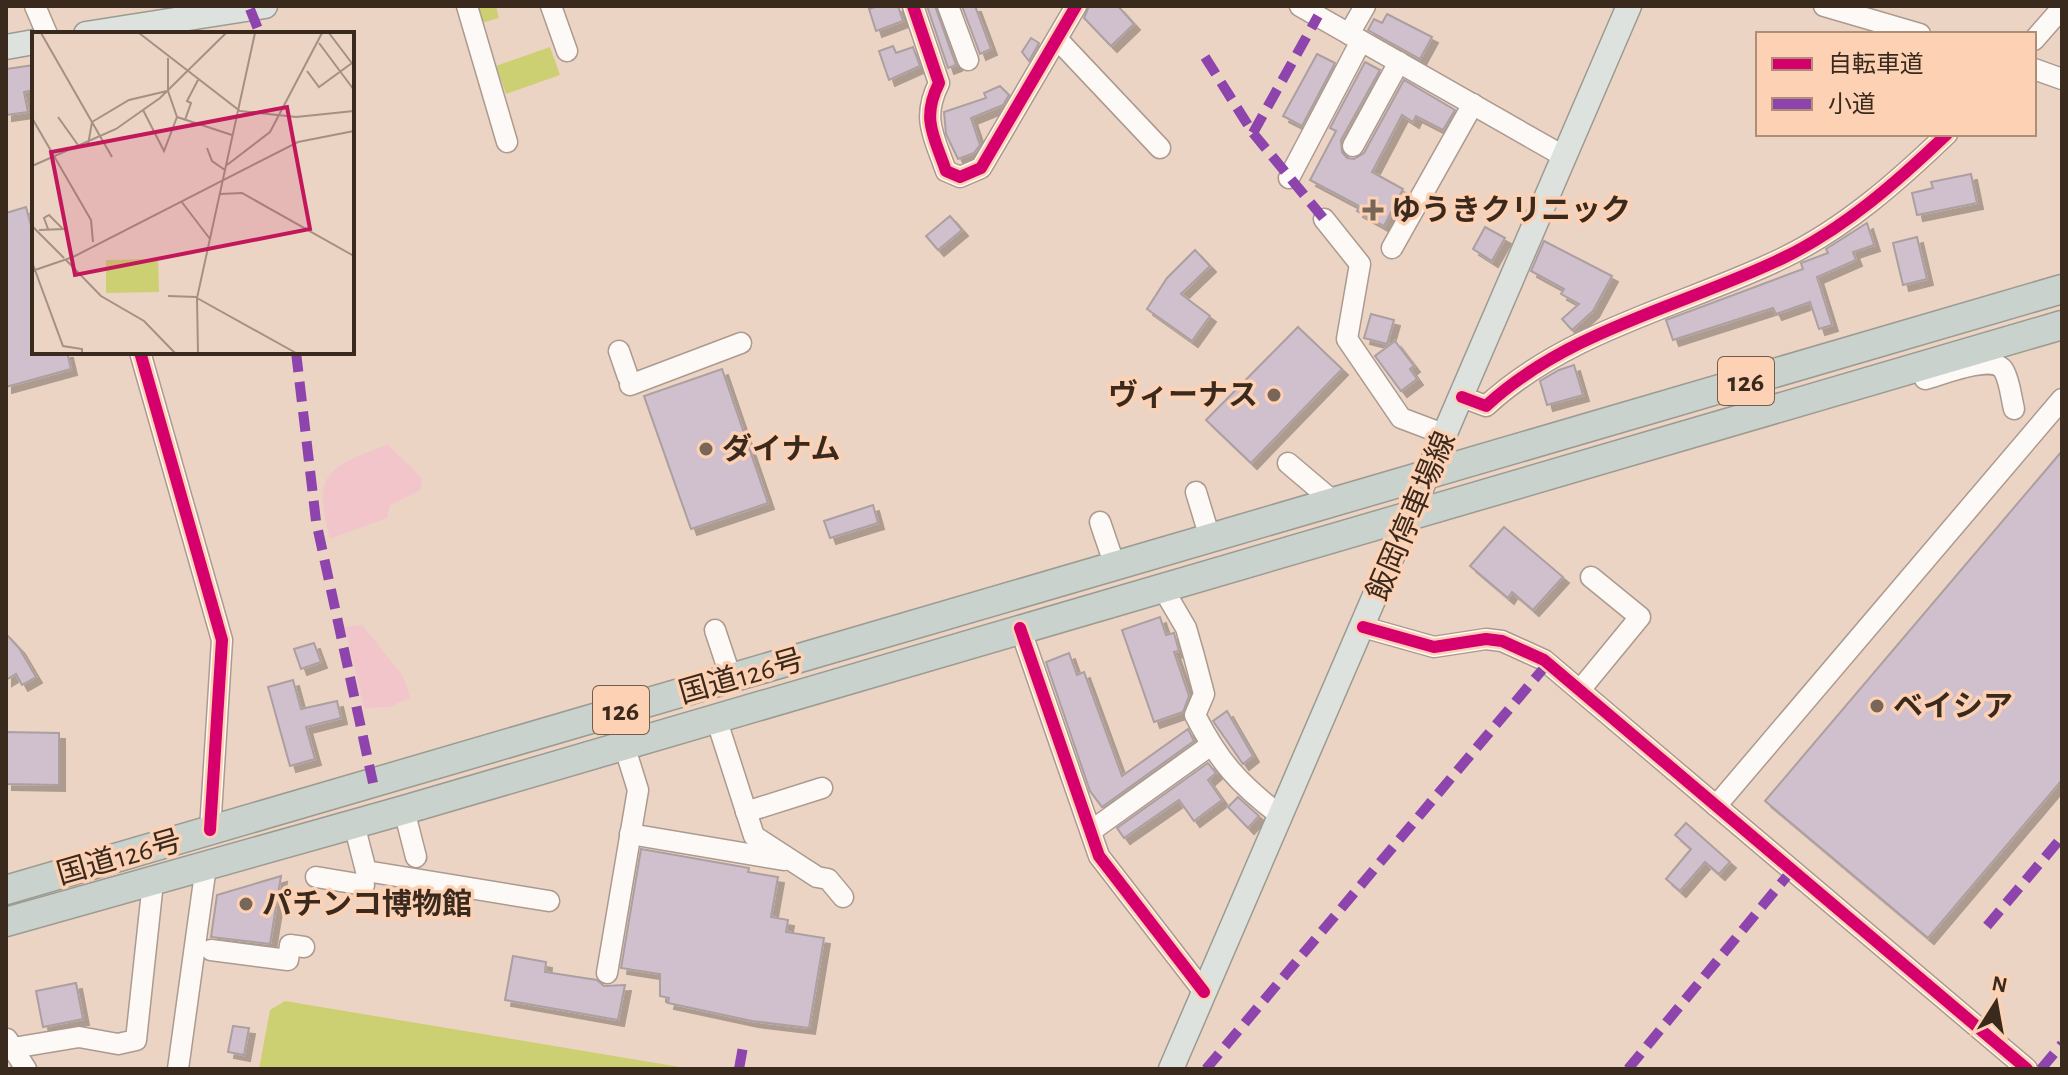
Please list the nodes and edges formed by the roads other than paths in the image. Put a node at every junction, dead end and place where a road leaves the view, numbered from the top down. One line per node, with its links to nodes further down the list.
1 (35, 6): 13 (street)
2 (467, 6): 28 (street)
3 (551, 6): 21 (street)
4 (913, 6): 18 (street)
5 (948, 6): 22 (street)
6 (1076, 6): 18 (street)
7 (1300, 6): 16 (street)
8 (1365, 6): 16 (street)
9 (1629, 6): 31 (main road, 飯岡停車場線)
10 (1824, 6): 15 (street)
11 (254, 7): 14 (main road)
12 (2062, 8): 17 (street)
13 (46, 32)
14 (98, 32)
15 (1913, 32)
16 (1355, 37): 23 (street); 32 (street)
17 (2036, 38)
18 (1058, 40): 30 (street)
19 (32, 42): 20 (main road)
20 (6, 47)
21 (567, 51)
22 (968, 60)
23 (1399, 62): 26 (street); 29 (street)
24 (2036, 70): 25 (street)
25 (2062, 79)
26 (1473, 104): 31 (street); 34 (street)
27 (1945, 136): 40 (street)
28 (507, 142)
29 (1353, 146)
30 (1160, 148)
31 (1565, 157): 40 (main road, 飯岡停車場線)
32 (1289, 178)
33 (1324, 219): 44 (street)
34 (1392, 248)
35 (2062, 289): 46 (highway, 126)
36 (2062, 325): 43 (highway, 126)
37 (741, 343): 38 (street)
38 (619, 351)
39 (141, 354): 69 (street)
40 (1462, 397): 44 (main road, 飯岡停車場線)
41 (2062, 399): 64 (street)
42 (2014, 409): 43 (street)
43 (1761, 412): 49 (highway, 126)
44 (1446, 435): 46 (main road, 飯岡停車場線)
45 (1288, 463): 48 (street)
46 (1429, 474): 48 (highway, 国道126号 / 126); 49 (main road, 飯岡停車場線)
47 (1196, 492): 51 (street)
48 (1334, 502): 51 (highway, 国道126号 / 126)
49 (1412, 514): 54 (highway, 国道126号 / 126); 55 (main road, 飯岡停車場線)
50 (1100, 522): 52 (street)
51 (1210, 538): 52 (highway, 国道126号 / 126)
52 (1115, 566): 58 (highway, 国道126号 / 126)
53 (1591, 577): 59 (street)
54 (1162, 587): 56 (highway, 国道126号 / 126); 67 (street)
55 (1363, 627): 59 (street); 67 (main road, 飯岡停車場線)
56 (1020, 628): 60 (highway, 国道126号 / 126); 70 (street)
57 (715, 630): 58 (street)
58 (731, 678): 69 (highway, 国道126号 / 126)
59 (1580, 690): 64 (street)
60 (716, 718): 61 (highway, 国道126号 / 126); 66 (street)
61 (624, 745): 65 (highway, 国道126号 / 126); 71 (street)
62 (1204, 750): 70 (street)
63 (822, 788): 66 (street)
64 (1716, 806): 90 (street)
65 (404, 810): 68 (highway, 国道126号 / 126); 72 (street)
66 (746, 812): 73 (street)
67 (1281, 816): 85 (main road, 飯岡停車場線)
68 (354, 824): 74 (highway, 国道126号 / 126); 76 (street)
69 (210, 830): 78 (highway, 国道126号 / 126)
70 (1091, 831): 85 (street)
71 (630, 834): 73 (street); 84 (street)
72 (416, 857)
73 (794, 862): 79 (street)
74 (206, 866): 77 (highway, 国道126号 / 126); 88 (street)
75 (316, 877): 76 (street)
76 (365, 878): 80 (street)
77 (153, 882): 81 (highway, 国道126号 / 126); 86 (street)
78 (6, 890)
79 (843, 897)
80 (549, 901)
81 (6, 922)
82 (304, 947): 83 (street)
83 (211, 950)
84 (607, 973)
85 (1204, 992): 89 (main road, 飯岡停車場線)
86 (10, 1042): 87 (street)
87 (26, 1069)
88 (178, 1069)
89 (1171, 1069)
90 (2027, 1069)

